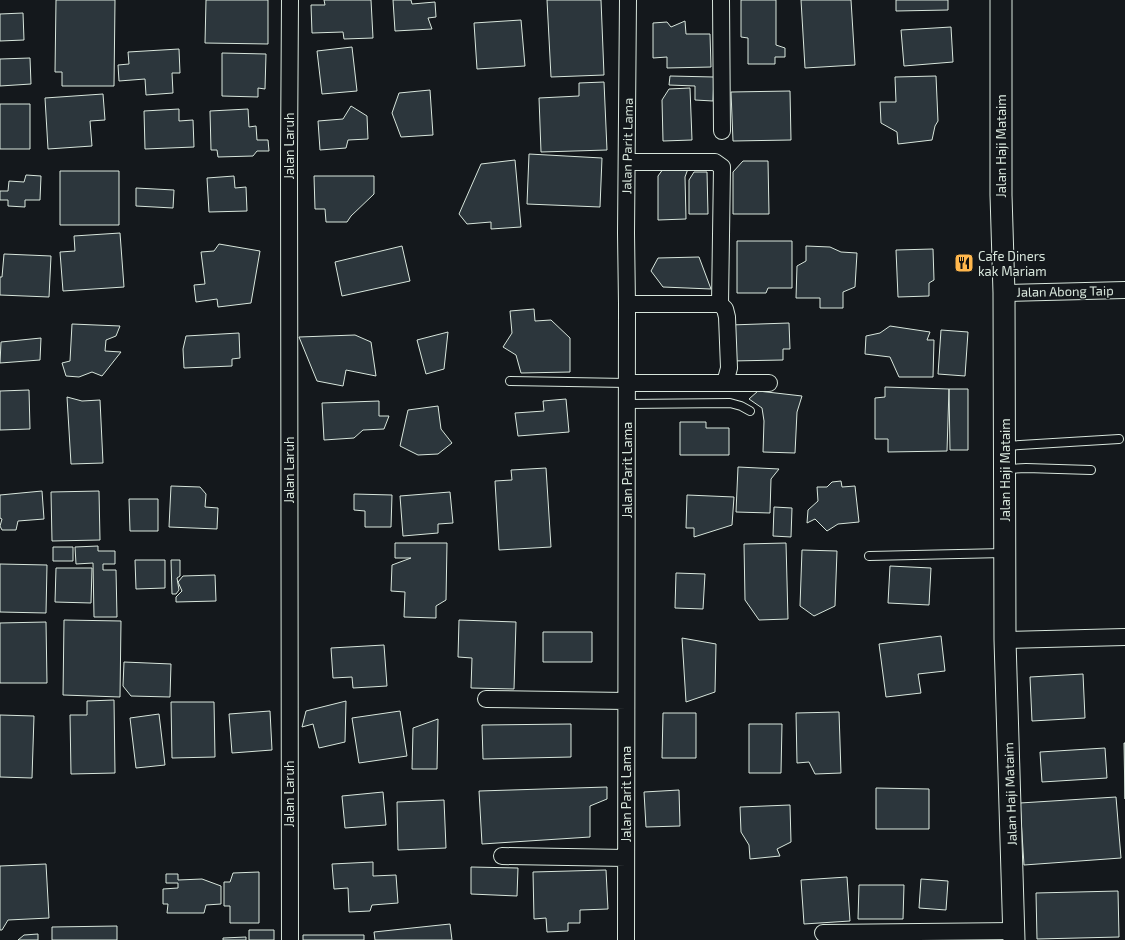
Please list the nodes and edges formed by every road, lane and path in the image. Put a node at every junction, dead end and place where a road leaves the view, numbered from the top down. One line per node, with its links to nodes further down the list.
1 (290, 0): 31 (street, Jalan Laruh)
2 (628, 0): 6 (street, Jalan Parit Lama)
3 (721, 0): 5 (street)
4 (1001, 0): 8 (street, Jalan Haji Mataim)
5 (722, 131)
6 (627, 162): 9 (street, Jalan Parit Lama); 10 (street)
7 (1125, 290): 8 (street, Jalan Abong Taip)
8 (1004, 293): 18 (street, Jalan Haji Mataim)
9 (627, 304): 10 (street); 12 (street, Jalan Parit Lama)
10 (720, 304): 13 (street)
11 (510, 381): 12 (lane)
12 (627, 383): 13 (street); 15 (street, Jalan Parit Lama)
13 (725, 383): 14 (street)
14 (769, 383)
15 (627, 404): 16 (lane); 26 (street, Jalan Parit Lama)
16 (750, 410)
17 (1119, 439): 18 (lane)
18 (1005, 446): 19 (street, Jalan Haji Mataim)
19 (1005, 469): 20 (lane); 21 (street, Jalan Haji Mataim)
20 (1091, 470)
21 (1004, 553): 22 (lane); 24 (street, Jalan Haji Mataim)
22 (869, 556)
23 (1125, 637): 24 (street)
24 (1005, 640): 30 (street, Jalan Haji Mataim)
25 (486, 699): 26 (street)
26 (626, 701): 28 (street, Jalan Parit Lama)
27 (502, 856): 28 (street)
28 (626, 858): 32 (street, Jalan Parit Lama)
29 (823, 933): 30 (street)
30 (1014, 935)
31 (290, 940)
32 (626, 940)

